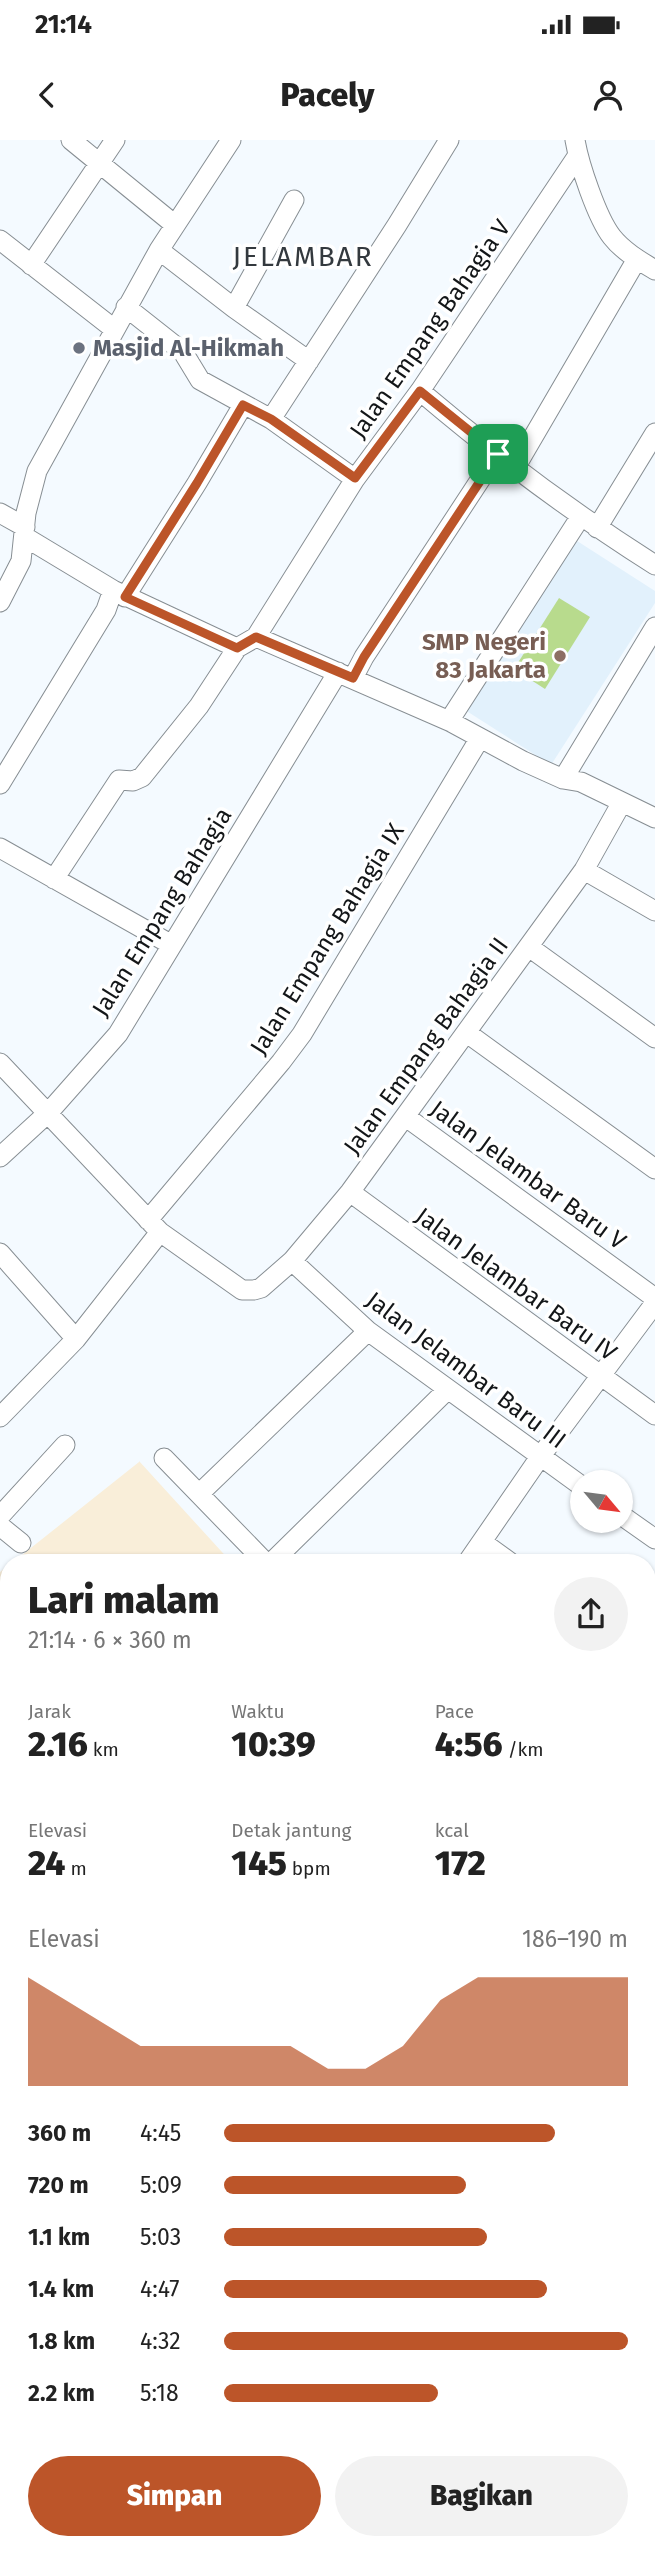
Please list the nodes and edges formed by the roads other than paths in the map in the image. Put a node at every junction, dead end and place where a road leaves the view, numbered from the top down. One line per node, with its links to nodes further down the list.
1 (71, 140): 6 (street)
2 (116, 140): 6 (street)
3 (230, 140): 8 (street)
4 (449, 140): 17 (street)
5 (577, 148): 11 (street); 18 (street, Jalan Empang Bahagia V)
6 (99, 163): 8 (street); 12 (street)
7 (294, 200): 15 (street)
8 (175, 225): 10 (street)
9 (0, 240): 12 (street)
10 (159, 250): 14 (street); 15 (street)
11 (637, 259): 13 (street); 23 (street)
12 (32, 265): 16 (street)
13 (655, 270)
14 (126, 307): 16 (street); 19 (street)
15 (234, 308): 17 (street)
16 (114, 329): 27 (street)
17 (309, 361): 20 (street)
18 (420, 391): 22 (street); 24 (street, Jalan Empang Bahagia V)
19 (243, 405): 20 (street); 29 (street)
20 (271, 419): 24 (street)
21 (655, 433): 26 (street)
22 (498, 454): 23 (street); 34 (street, Jalan Empang Bahagia)
23 (515, 468): 26 (street)
24 (355, 478): 32 (street, Jalan Empang Bahagia V)
25 (0, 513): 27 (street)
26 (589, 522): 28 (street); 35 (street)
27 (25, 532): 29 (street); 30 (street)
28 (655, 565)
29 (119, 594): 33 (street); 38 (street)
30 (0, 603)
31 (655, 627): 37 (street)
32 (256, 637): 33 (street); 34 (street)
33 (237, 648): 43 (street)
34 (346, 675): 35 (street); 45 (street, Jalan Empang Bahagia)
35 (449, 721): 36 (street)
36 (480, 738): 37 (street); 55 (street, Jalan Empang Bahagia IX)
37 (564, 779): 39 (street)
38 (0, 784)
39 (622, 802): 40 (street); 42 (street, Jalan Empang Bahagia II)
40 (655, 818)
41 (0, 848): 43 (street)
42 (584, 870): 44 (street); 46 (street, Jalan Empang Bahagia II)
43 (54, 879): 45 (street)
44 (655, 911)
45 (172, 945): 50 (street, Jalan Empang Bahagia)
46 (529, 947): 47 (street, Jalan Empang Bahagia II); 48 (street)
47 (467, 1034): 51 (street, Jalan Empang Bahagia II); 53 (street)
48 (655, 1038)
49 (0, 1063): 50 (street)
50 (49, 1112): 52 (street, Jalan Empang Bahagia); 55 (street)
51 (405, 1117): 54 (street, Jalan Empang Bahagia II); 58 (street, Jalan Jelambar Baru V)
52 (0, 1157)
53 (655, 1168)
54 (350, 1192): 57 (street, Jalan Empang Bahagia II); 61 (street, Jalan Jelambar Baru IV)
55 (154, 1226): 57 (street, Jalan Empang Bahagia II); 60 (street, Jalan Empang Bahagia IX)
56 (0, 1253): 60 (street)
57 (292, 1261): 59 (street, Jalan Jelambar Baru III)
58 (655, 1300): 61 (street)
59 (368, 1331): 62 (street, Jalan Jelambar Baru III); 69 (street)
60 (76, 1339): 64 (street, Jalan Empang Bahagia IX)
61 (601, 1376): 63 (street, Jalan Jelambar Baru IV); 66 (street)
62 (448, 1389): 66 (street, Jalan Jelambar Baru III); 77 (street)
63 (655, 1415)
64 (0, 1417)
65 (65, 1445): 70 (street)
66 (540, 1457): 68 (street, Jalan Jelambar Baru III); 74 (street)
67 (164, 1458): 69 (street)
68 (570, 1479)
69 (199, 1494): 76 (street)
70 (0, 1516)
71 (634, 1524): 73 (street)
72 (0, 1526): 75 (street)
73 (655, 1539)
74 (482, 1542): 78 (street); 79 (street)
75 (21, 1543)
76 (260, 1554)
77 (278, 1554)
78 (473, 1554)
79 (499, 1554)

